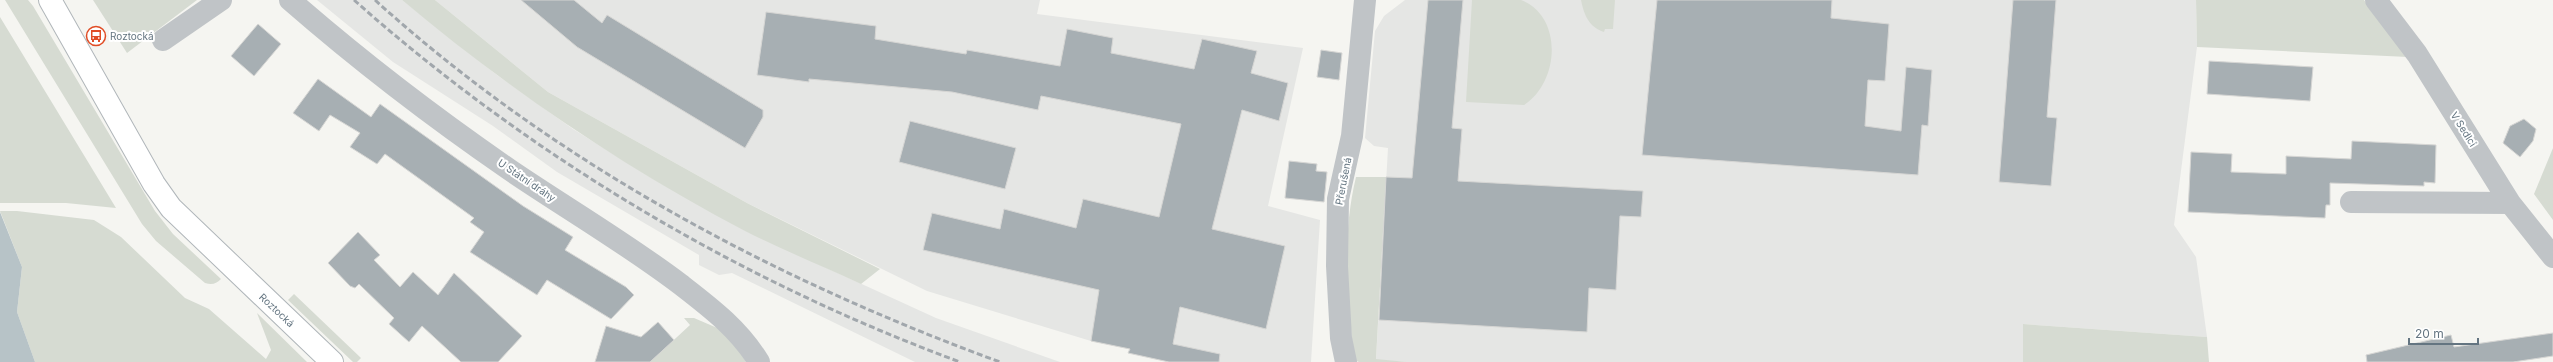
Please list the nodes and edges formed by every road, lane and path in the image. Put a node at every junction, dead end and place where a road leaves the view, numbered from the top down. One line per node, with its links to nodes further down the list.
1 (50, 0): 10 (main road, Roztocká)
2 (221, 0): 6 (street)
3 (290, 0): 11 (street, U Státní dráhy)
4 (1365, 0): 12 (street, Přerušená)
5 (2376, 0): 8 (street, V Sedlci)
6 (163, 40)
7 (2351, 202): 8 (street)
8 (2510, 203): 9 (street, V Sedlci)
9 (2553, 257)
10 (332, 362)
11 (759, 362)
12 (1346, 362)

